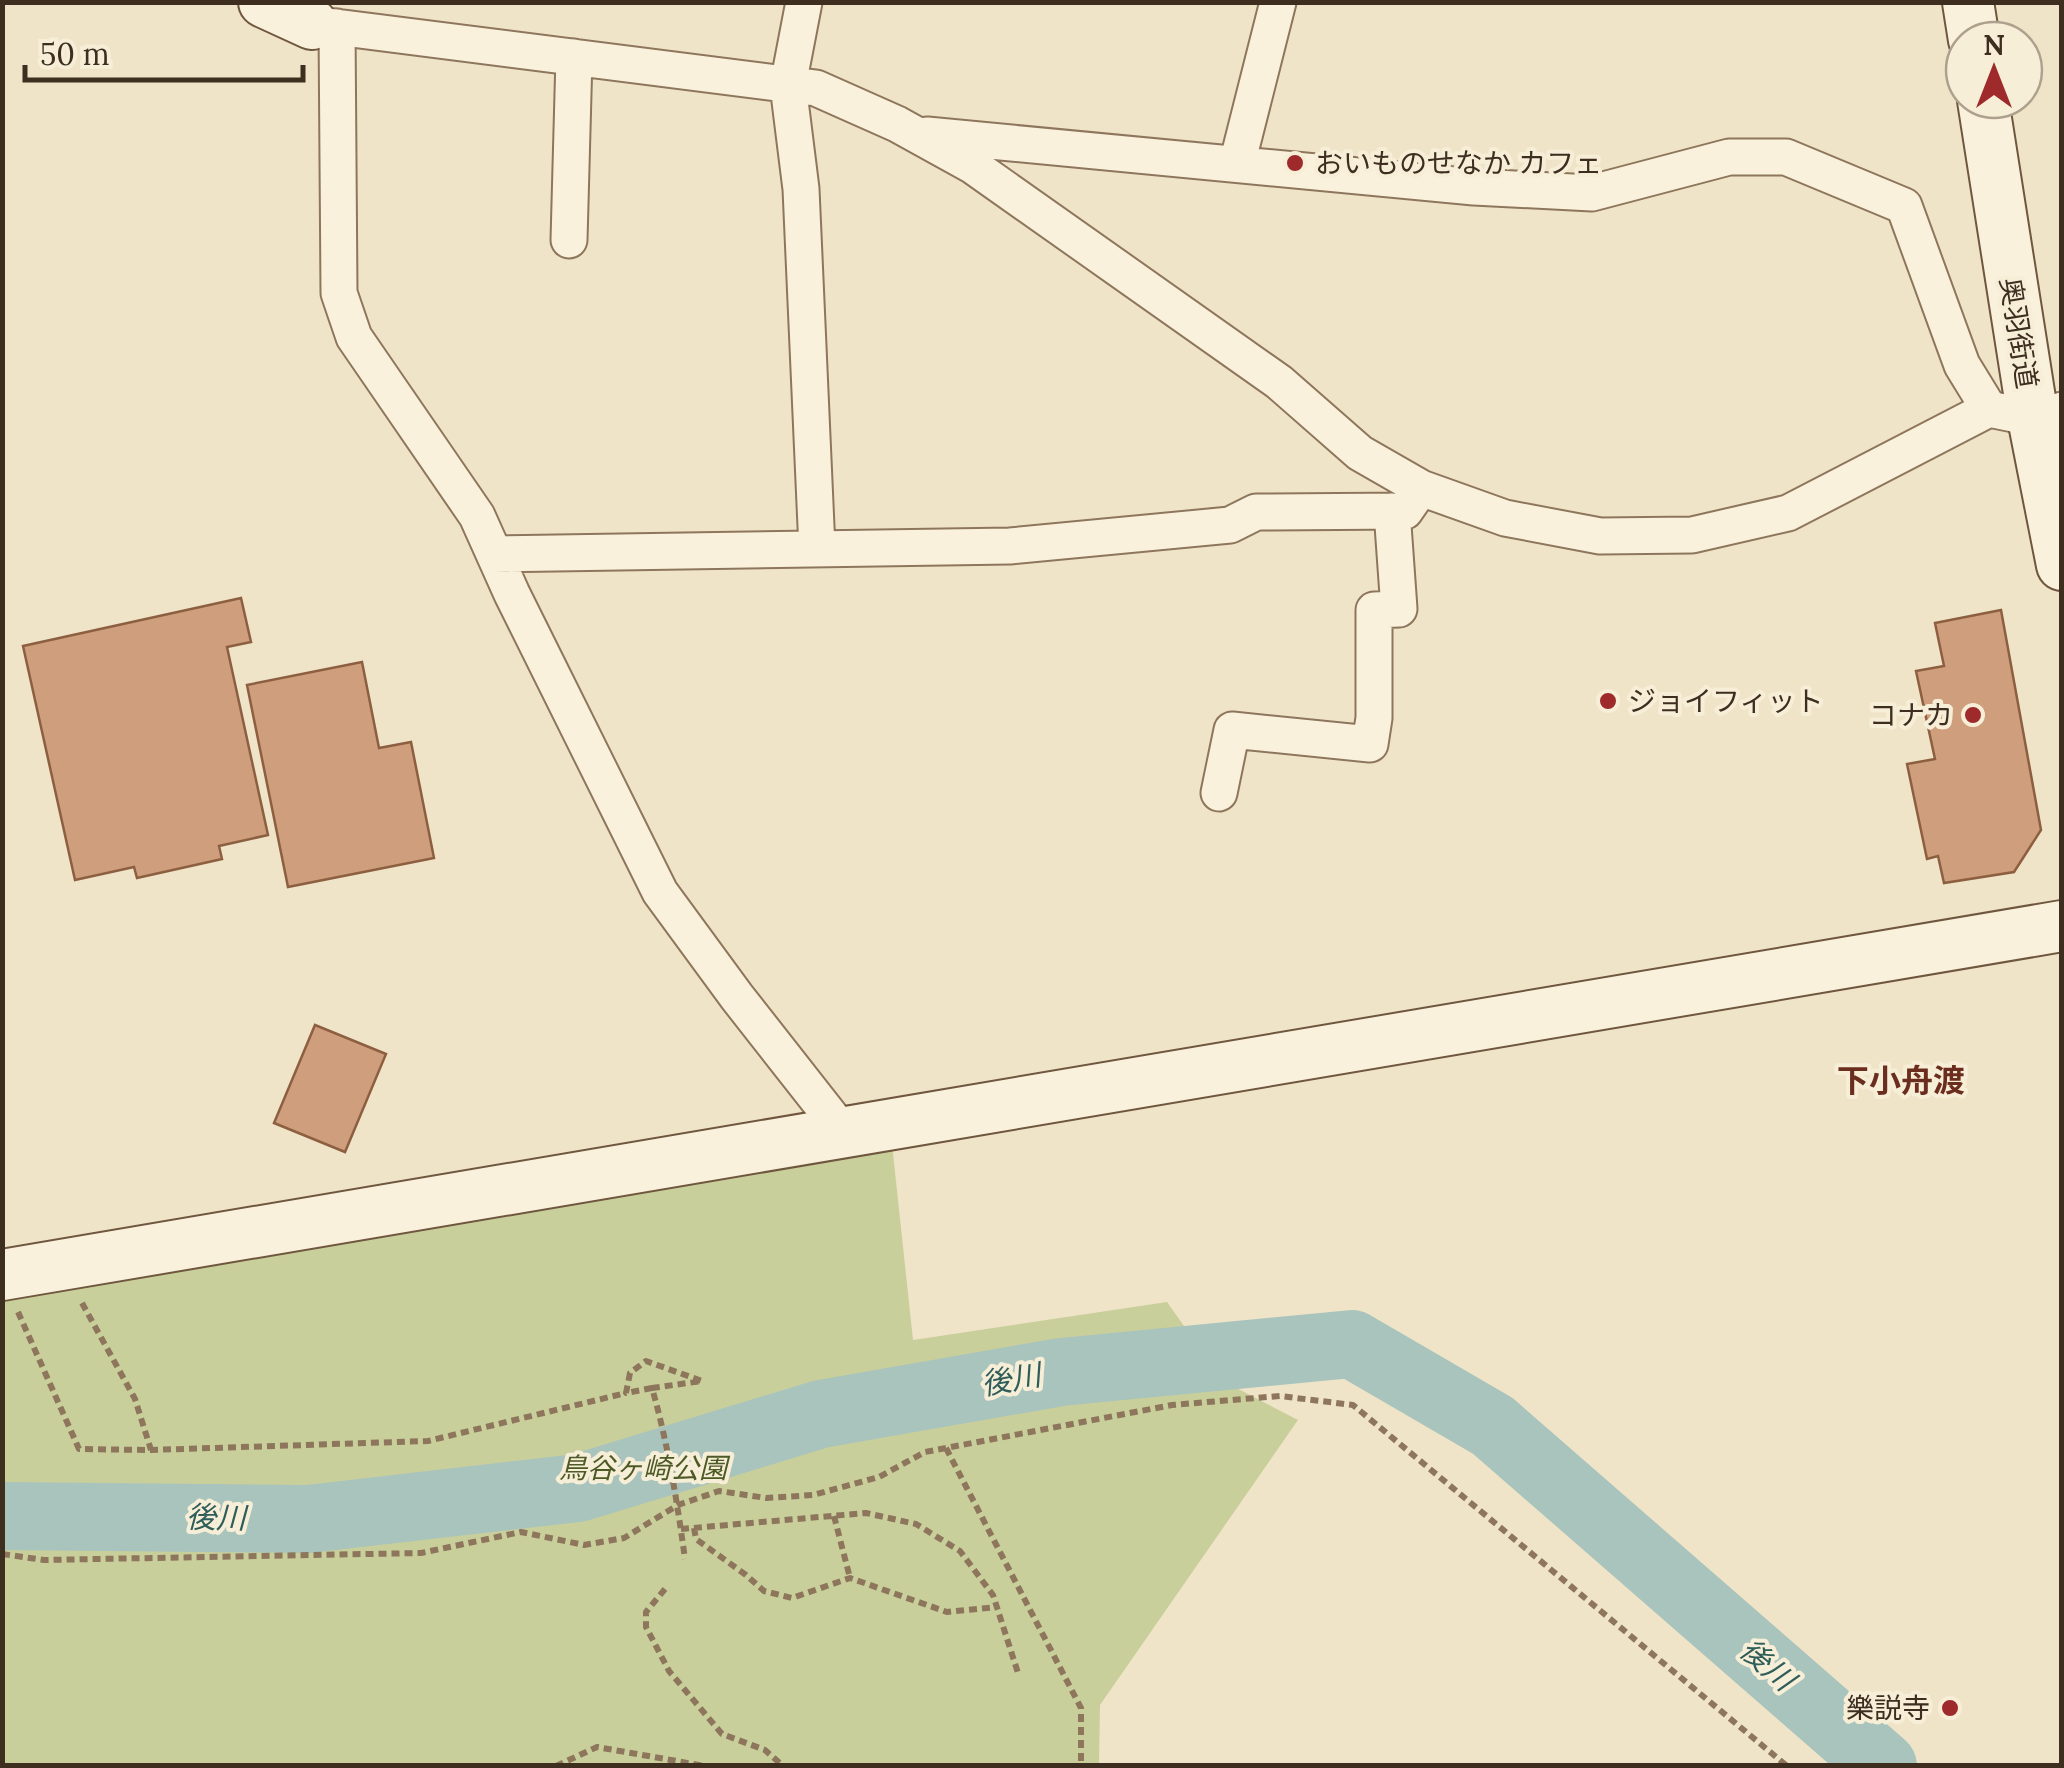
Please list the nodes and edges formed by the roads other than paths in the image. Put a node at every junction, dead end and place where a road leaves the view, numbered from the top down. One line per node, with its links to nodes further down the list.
1 (264, 2): 4 (street)
2 (804, 2): 6 (street)
3 (1278, 2): 9 (street)
4 (324, 26): 5 (street); 15 (street)
5 (574, 57): 6 (street); 10 (street)
6 (788, 84): 8 (street); 14 (street)
7 (1986, 120): 11 (street, 奥羽街道)
8 (916, 134): 9 (street); 12 (street)
9 (1237, 164): 11 (street)
10 (569, 240)
11 (2028, 412): 12 (street); 16 (street, 奥羽街道)
12 (1422, 488): 13 (street)
13 (1392, 511): 14 (street); 17 (street)
14 (816, 549): 15 (street)
15 (494, 554): 19 (street)
16 (2062, 565)
17 (1219, 793)
18 (2062, 926): 19 (street)
19 (843, 1132): 20 (street)
20 (8, 1289)

